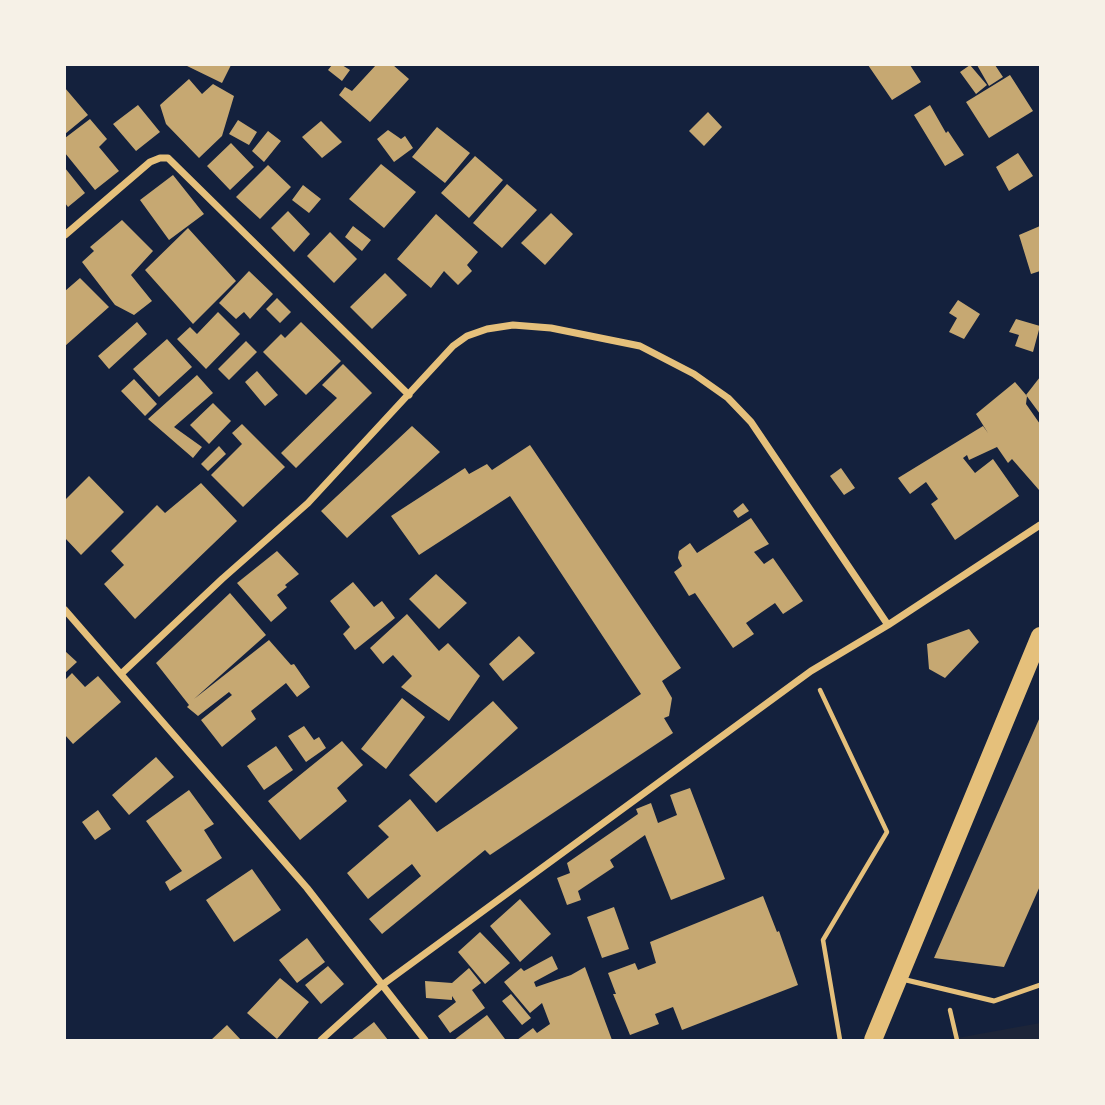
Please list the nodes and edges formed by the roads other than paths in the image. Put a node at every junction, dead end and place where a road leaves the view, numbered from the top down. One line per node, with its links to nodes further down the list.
1 (65, 235): 2 (street)
2 (410, 395): 5 (street); 7 (street)
3 (1040, 525): 5 (street)
4 (65, 610): 7 (street)
5 (888, 625): 9 (street)
6 (1040, 636): 8 (main road)
7 (121, 674): 9 (street)
8 (897, 978): 10 (lane); 11 (main road)
9 (382, 985): 12 (street); 13 (street)
10 (1040, 985)
11 (872, 1039)
12 (321, 1040)
13 (425, 1040)

